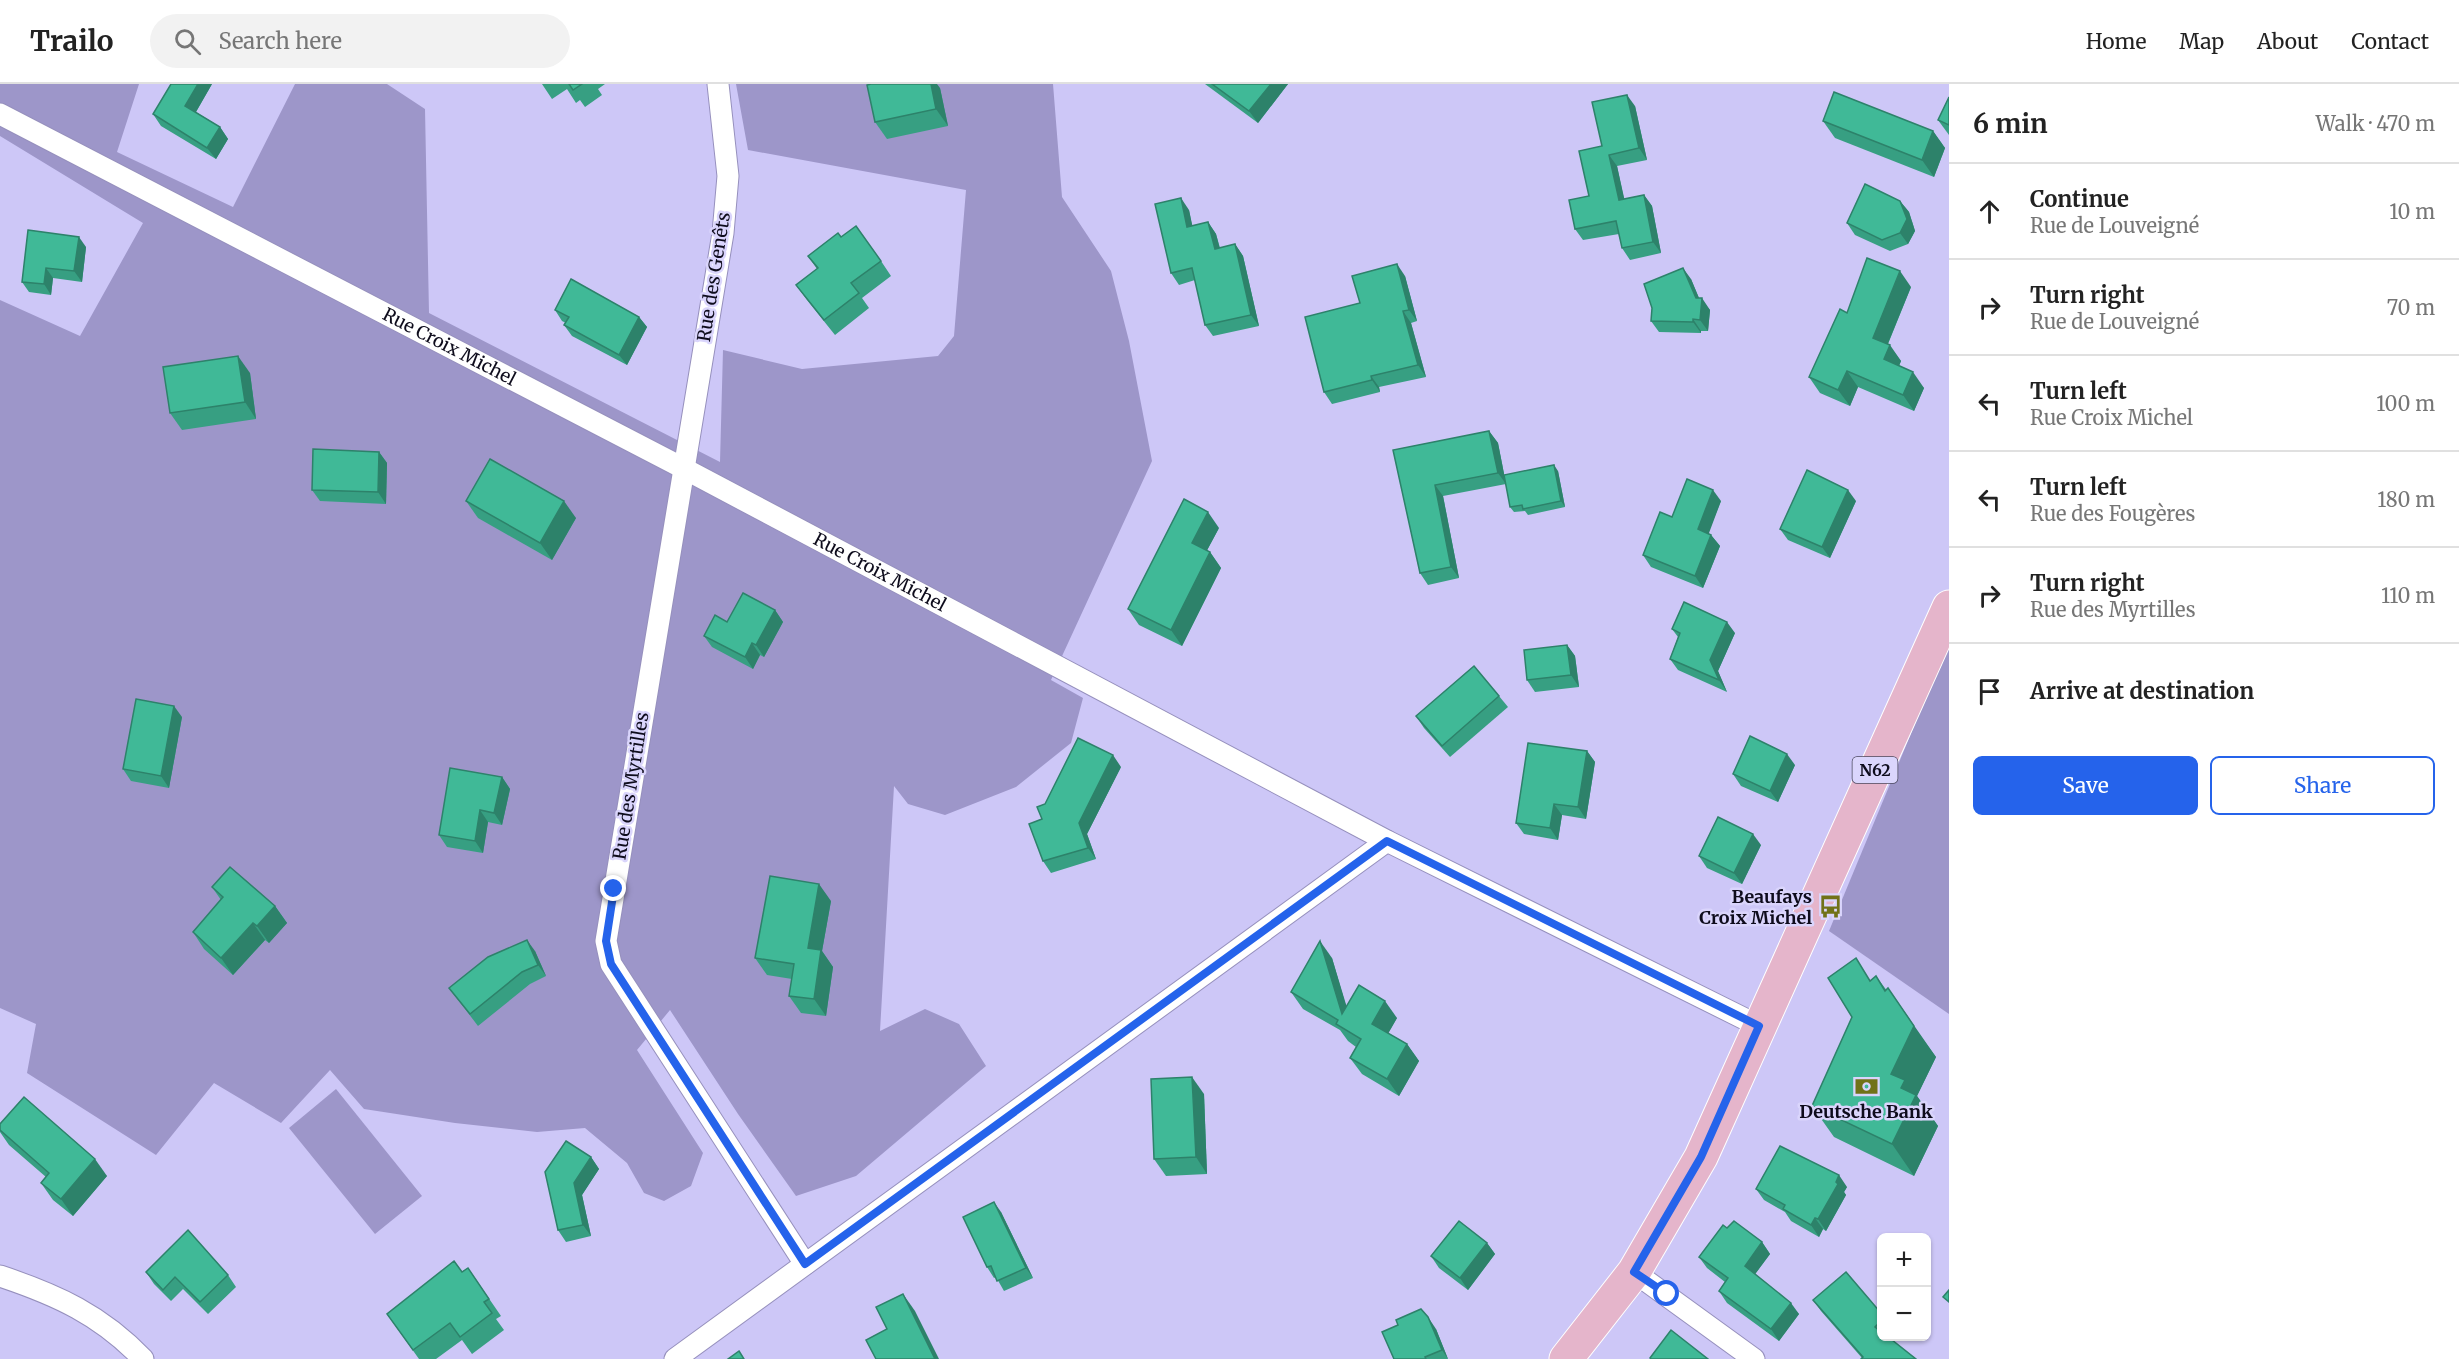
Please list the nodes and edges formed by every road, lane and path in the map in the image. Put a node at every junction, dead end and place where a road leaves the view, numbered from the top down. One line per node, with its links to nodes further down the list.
1 (718, 84): 3 (street, Rue des Genêts)
2 (0, 114): 3 (street, Rue Croix Michel)
3 (683, 468): 5 (street, Rue Croix Michel); 7 (street, Rue des Myrtilles)
4 (1949, 607): 6 (main road, N62)
5 (1387, 841): 6 (street, Rue Croix Michel); 7 (street)
6 (1759, 1026): 8 (main road, N62)
7 (805, 1264): 11 (street)
8 (1634, 1272): 12 (main road, N62); 13 (street)
9 (0, 1276): 10 (street)
10 (143, 1359)
11 (675, 1359)
12 (1566, 1359)
13 (1754, 1359)

